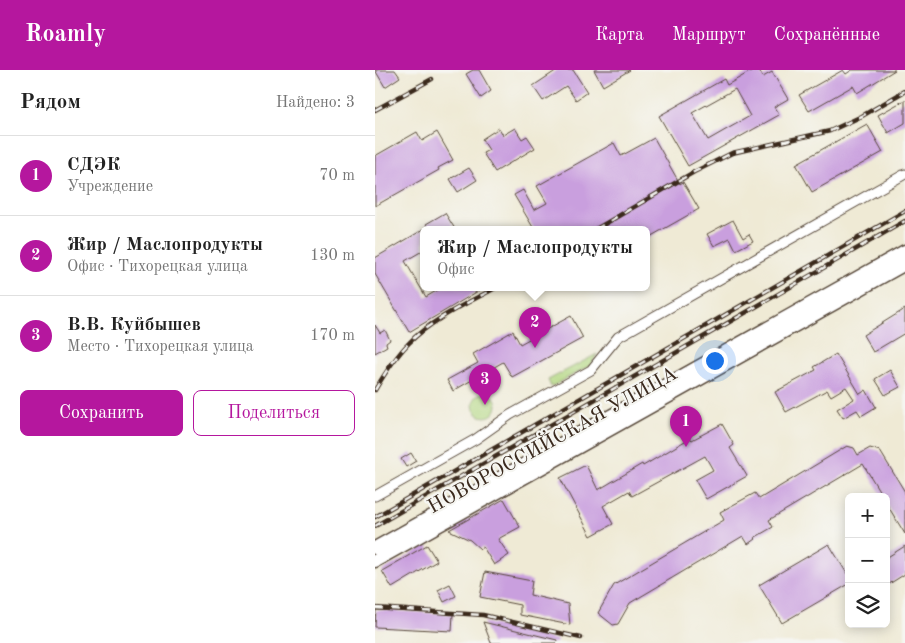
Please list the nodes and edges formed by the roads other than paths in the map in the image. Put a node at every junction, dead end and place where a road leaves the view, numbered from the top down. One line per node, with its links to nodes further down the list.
1 (905, 174): 4 (street)
2 (905, 252): 5 (main road, НОВОРОССИЙСКАЯ УЛИЦА)
3 (905, 264): 6 (main road, НОВОРОССИЙСКАЯ УЛИЦА)
4 (375, 496)
5 (375, 548)
6 (375, 561)

